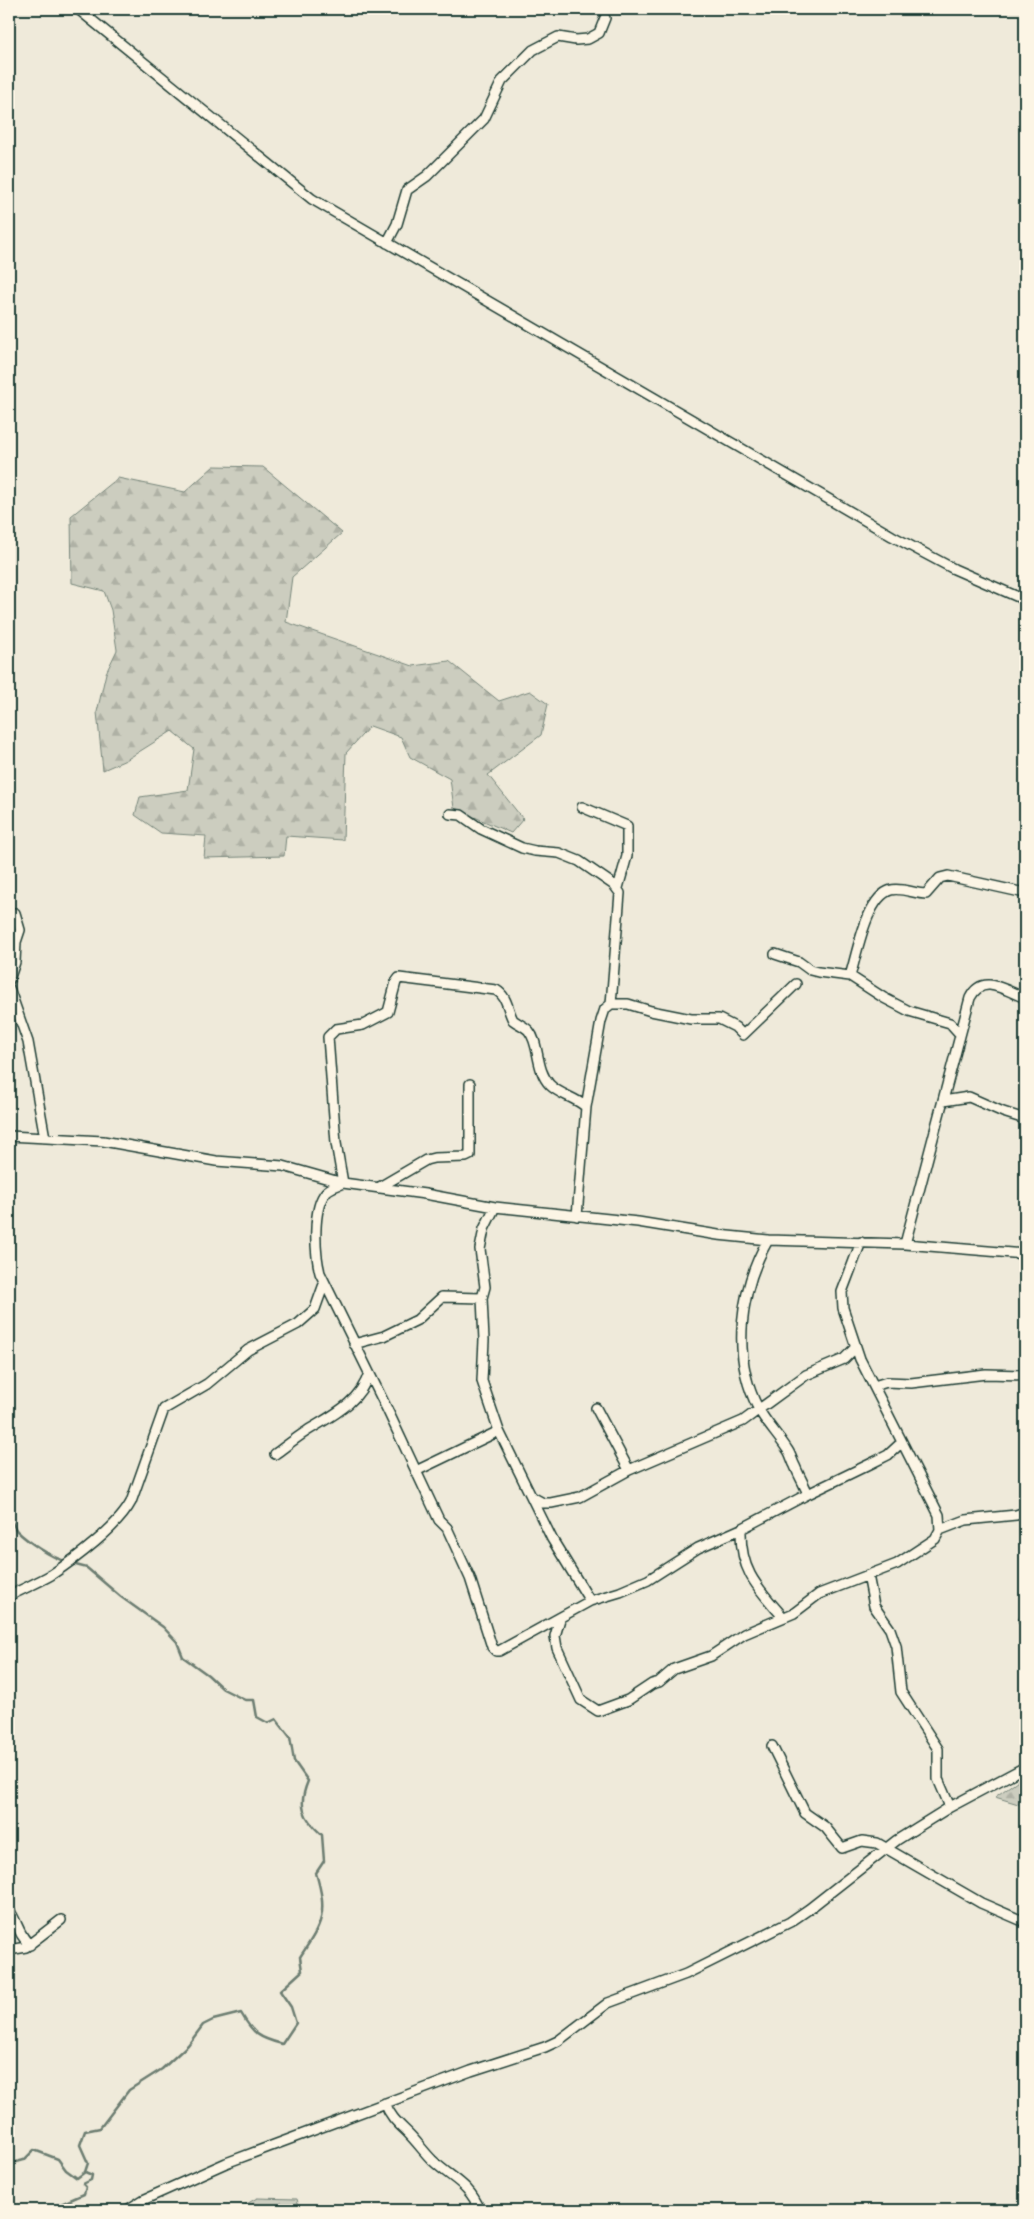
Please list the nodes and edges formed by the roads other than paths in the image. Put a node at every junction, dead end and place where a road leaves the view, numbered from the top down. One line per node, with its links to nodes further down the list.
1 (78, 9): 3 (street)
2 (605, 18): 3 (street)
3 (387, 244): 4 (street)
4 (1025, 600)
5 (582, 807): 7 (street)
6 (450, 814): 7 (street)
7 (618, 888): 16 (street)
8 (1025, 893): 11 (street)
9 (16, 913): 12 (street)
10 (775, 954): 11 (street)
11 (850, 976): 17 (street)
12 (9, 980)
13 (796, 984): 16 (street)
14 (9, 988): 23 (street)
15 (1025, 998): 17 (street)
16 (610, 1004): 20 (street)
17 (959, 1033): 19 (street)
18 (470, 1084): 25 (street)
19 (943, 1101): 21 (street); 30 (street)
20 (586, 1107): 24 (street); 27 (street)
21 (1025, 1119)
22 (9, 1136): 23 (street)
23 (45, 1138): 24 (street)
24 (343, 1184): 25 (street); 32 (street)
25 (378, 1188): 26 (street)
26 (495, 1207): 27 (street); 33 (street)
27 (577, 1216): 28 (street)
28 (768, 1240): 29 (street); 40 (street)
29 (861, 1242): 30 (street); 35 (street)
30 (905, 1244): 31 (street)
31 (1025, 1254)
32 (324, 1284): 34 (street); 52 (street)
33 (482, 1298): 34 (street); 41 (street)
34 (354, 1344): 36 (street)
35 (856, 1347): 38 (street); 40 (street)
36 (369, 1374): 43 (street); 45 (street)
37 (1025, 1374): 38 (street)
38 (874, 1386): 42 (street)
39 (596, 1408): 44 (street)
40 (758, 1409): 44 (street); 46 (street)
41 (499, 1431): 45 (street); 47 (street)
42 (901, 1443): 46 (street); 50 (street)
43 (275, 1454)
44 (629, 1470): 47 (street)
45 (416, 1471): 55 (street)
46 (808, 1494): 49 (street)
47 (532, 1497): 53 (street)
48 (1025, 1512): 50 (street)
49 (741, 1529): 53 (street); 54 (street)
50 (940, 1530): 51 (street)
51 (868, 1575): 54 (street); 60 (street)
52 (9, 1596)
53 (590, 1601): 55 (street)
54 (783, 1617): 55 (street)
55 (560, 1619)
56 (1025, 1619): 57 (street)
57 (1025, 1623)
58 (772, 1746): 61 (street)
59 (1025, 1767): 60 (street)
60 (950, 1807): 61 (street)
61 (886, 1848): 64 (street); 67 (street)
62 (9, 1910): 65 (street)
63 (61, 1920): 65 (street)
64 (1025, 1922)
65 (30, 1945): 66 (street)
66 (9, 1950)
67 (385, 2104): 68 (street); 69 (street)
68 (127, 2210)
69 (480, 2210)

